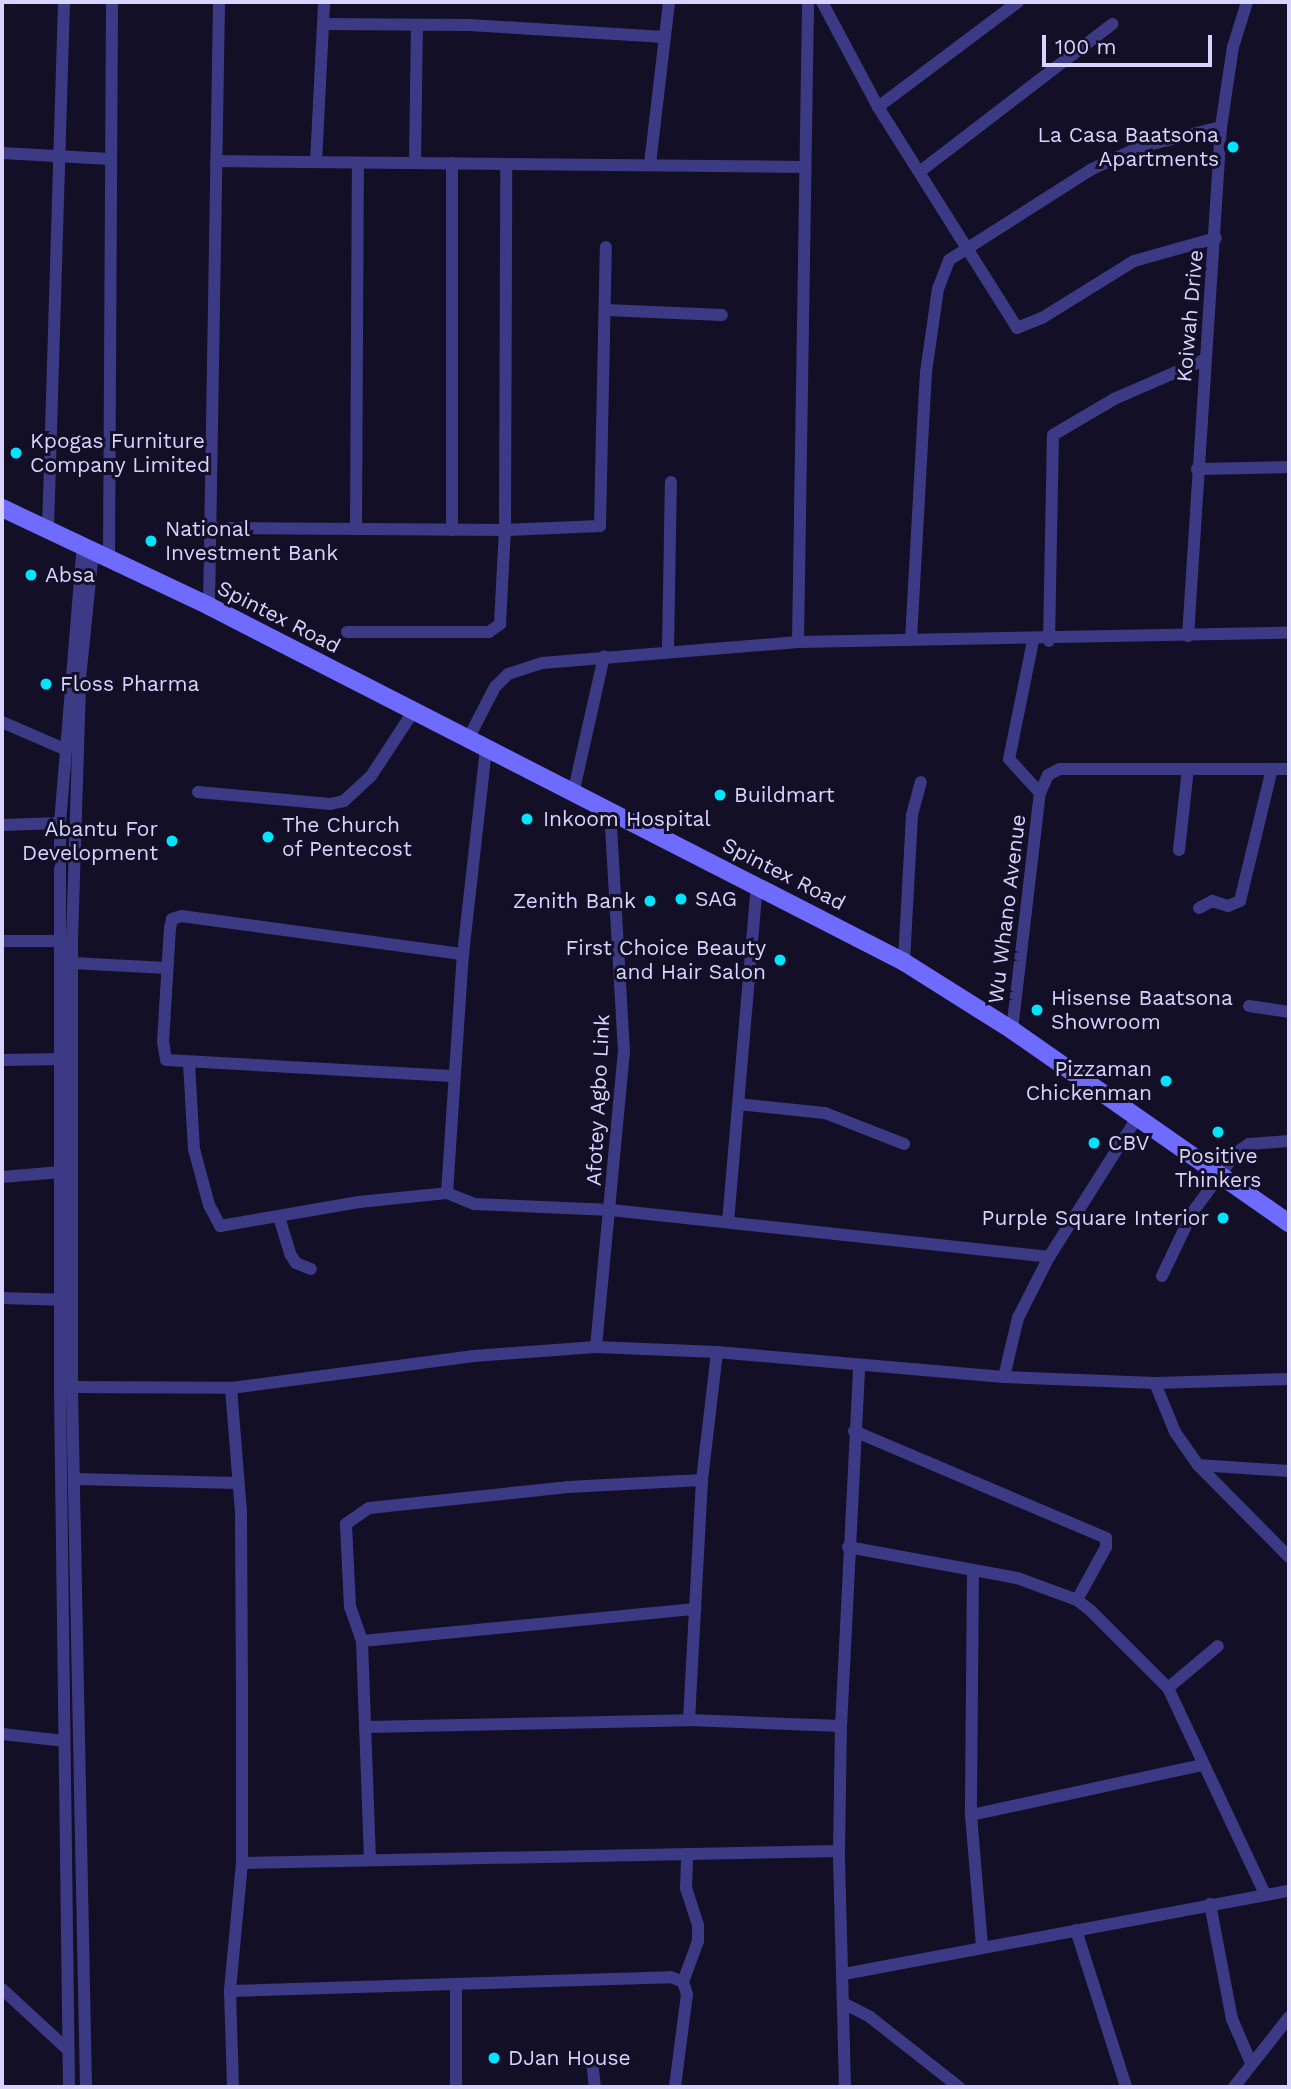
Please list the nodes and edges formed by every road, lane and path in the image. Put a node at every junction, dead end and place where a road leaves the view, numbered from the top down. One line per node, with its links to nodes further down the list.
1 (64, 2): 17 (street)
2 (112, 2): 18 (street)
3 (219, 2): 19 (street)
4 (324, 2): 10 (street)
5 (669, 2): 13 (street)
6 (808, 2): 26 (street)
7 (822, 2): 14 (street)
8 (1018, 2): 14 (street)
9 (1247, 2): 15 (street, Koiwah Drive)
10 (323, 24): 12 (street); 20 (street)
11 (1112, 24): 27 (street)
12 (417, 26): 13 (street); 22 (street)
13 (665, 37): 25 (street)
14 (878, 107): 27 (street)
15 (1221, 127): 28 (street, Koiwah Drive); 30 (street)
16 (2, 153): 17 (street)
17 (59, 156): 18 (street); 40 (street)
18 (110, 159): 43 (street)
19 (216, 161): 20 (street); 39 (street)
20 (316, 162): 21 (street)
21 (358, 163): 22 (street); 38 (street)
22 (415, 163): 23 (street)
23 (452, 163): 24 (street); 41 (street)
24 (506, 164): 25 (street); 42 (street)
25 (650, 164): 26 (street)
26 (804, 167): 51 (street)
27 (922, 170): 30 (street)
28 (1216, 238): 30 (street); 33 (street, Koiwah Drive)
29 (606, 247): 31 (street)
30 (967, 247): 48 (street)
31 (606, 310): 32 (street); 42 (street)
32 (722, 315)
33 (1206, 359): 35 (street, Koiwah Drive); 50 (street)
34 (1289, 467): 35 (street)
35 (1197, 469): 47 (street, Koiwah Drive)
36 (671, 482): 52 (street)
37 (2, 508): 40 (main road, Spintex Road)
38 (356, 527): 39 (street); 41 (street)
39 (213, 528): 44 (street)
40 (48, 529): 43 (main road, Spintex Road)
41 (452, 530): 42 (street)
42 (505, 530): 45 (street)
43 (95, 551): 44 (main road, Spintex Road); 58 (street); 76 (street)
44 (209, 606): 54 (main road, Spintex Road)
45 (347, 632)
46 (1289, 633): 47 (street)
47 (1188, 636): 50 (street)
48 (911, 640): 49 (street); 51 (street)
49 (1033, 641): 50 (street); 64 (street)
50 (1049, 641)
51 (798, 642): 52 (street)
52 (668, 649): 53 (street)
53 (604, 656): 56 (street); 65 (street)
54 (413, 712): 56 (main road, Spintex Road); 63 (street)
55 (2, 722): 58 (street)
56 (468, 739): 57 (main road, Spintex Road)
57 (486, 748): 65 (main road, Spintex Road); 74 (street)
58 (64, 749): 67 (street)
59 (1188, 769): 60 (street); 64 (street); 69 (street)
60 (1272, 769): 61 (street); 71 (street)
61 (1289, 769)
62 (921, 782): 75 (street)
63 (198, 792)
64 (1040, 793): 80 (street, Wu Whano Avenue)
65 (573, 794): 66 (main road, Spintex Road)
66 (610, 812): 70 (main road, Spintex Road); 93 (street, Afotey Agbo Link)
67 (60, 823): 68 (street); 73 (street)
68 (2, 825)
69 (1179, 850)
70 (757, 884): 75 (main road, Spintex Road); 85 (street)
71 (1199, 908)
72 (2, 941): 73 (street)
73 (61, 941): 81 (street)
74 (463, 954): 77 (street); 84 (street)
75 (904, 962): 80 (main road, Spintex Road)
76 (72, 963): 77 (street); 101 (street)
77 (167, 968): 83 (street)
78 (1250, 1006): 79 (street)
79 (1289, 1012)
80 (1012, 1030): 86 (main road, Spintex Road)
81 (62, 1059): 82 (street); 89 (street)
82 (2, 1060)
83 (189, 1063): 84 (street); 94 (street)
84 (452, 1076): 92 (street)
85 (738, 1104): 88 (street); 95 (street)
86 (1138, 1116): 90 (main road, Spintex Road); 97 (street)
87 (1289, 1142): 90 (street)
88 (904, 1144)
89 (61, 1172): 91 (street); 101 (street)
90 (1220, 1175): 96 (main road, Spintex Road); 99 (street)
91 (2, 1177)
92 (447, 1193): 93 (street); 94 (street)
93 (611, 1210): 95 (street); 102 (street, Afotey Agbo Link)
94 (279, 1217): 98 (street)
95 (728, 1222): 97 (street)
96 (1289, 1223)
97 (1049, 1257): 105 (street)
98 (311, 1269)
99 (1162, 1276)
100 (2, 1298): 101 (street)
101 (66, 1299): 108 (street)
102 (596, 1347): 103 (street); 109 (street)
103 (717, 1352): 104 (street); 114 (street)
104 (859, 1366): 105 (street); 110 (street)
105 (1004, 1377): 107 (street)
106 (1289, 1379): 107 (street)
107 (1155, 1383): 111 (street)
108 (66, 1387): 109 (street); 113 (street); 128 (street)
109 (231, 1388): 115 (street)
110 (854, 1431): 116 (street); 119 (street)
111 (1198, 1465): 112 (street); 117 (street)
112 (1289, 1471)
113 (75, 1479): 115 (street); 151 (street)
114 (702, 1480): 120 (street); 121 (street)
115 (238, 1483): 134 (street)
116 (848, 1547): 118 (street); 125 (street)
117 (1289, 1557)
118 (972, 1570): 119 (street); 130 (street)
119 (1077, 1600): 123 (street)
120 (695, 1609): 121 (street); 124 (street)
121 (362, 1641): 126 (street)
122 (1218, 1646): 123 (street)
123 (1168, 1688): 129 (street)
124 (689, 1720): 125 (street); 126 (street)
125 (841, 1726): 131 (street)
126 (367, 1727): 133 (street)
127 (2, 1734): 128 (street)
128 (64, 1741): 147 (street)
129 (1202, 1765): 130 (street); 136 (street)
130 (971, 1815): 139 (street)
131 (839, 1852): 132 (street); 140 (street)
132 (687, 1854): 133 (street); 141 (street)
133 (370, 1860): 134 (street)
134 (242, 1863): 144 (street)
135 (1289, 1891): 136 (street)
136 (1265, 1894): 137 (street)
137 (1210, 1904): 138 (street); 149 (street)
138 (1076, 1930): 139 (street); 158 (street)
139 (982, 1945): 140 (street)
140 (844, 1974): 145 (street)
141 (682, 1982): 142 (street); 155 (street)
142 (456, 1985): 144 (street); 153 (street)
143 (2, 1989): 147 (street)
144 (230, 1991): 152 (street)
145 (843, 2003): 156 (street); 157 (street)
146 (1289, 2017): 149 (street)
147 (68, 2050): 150 (street)
148 (592, 2060): 154 (street)
149 (1251, 2063): 159 (street)
150 (69, 2087)
151 (86, 2087)
152 (233, 2087)
153 (456, 2087)
154 (595, 2087)
155 (675, 2087)
156 (845, 2087)
157 (959, 2087)
158 (1125, 2087)
159 (1234, 2087)

